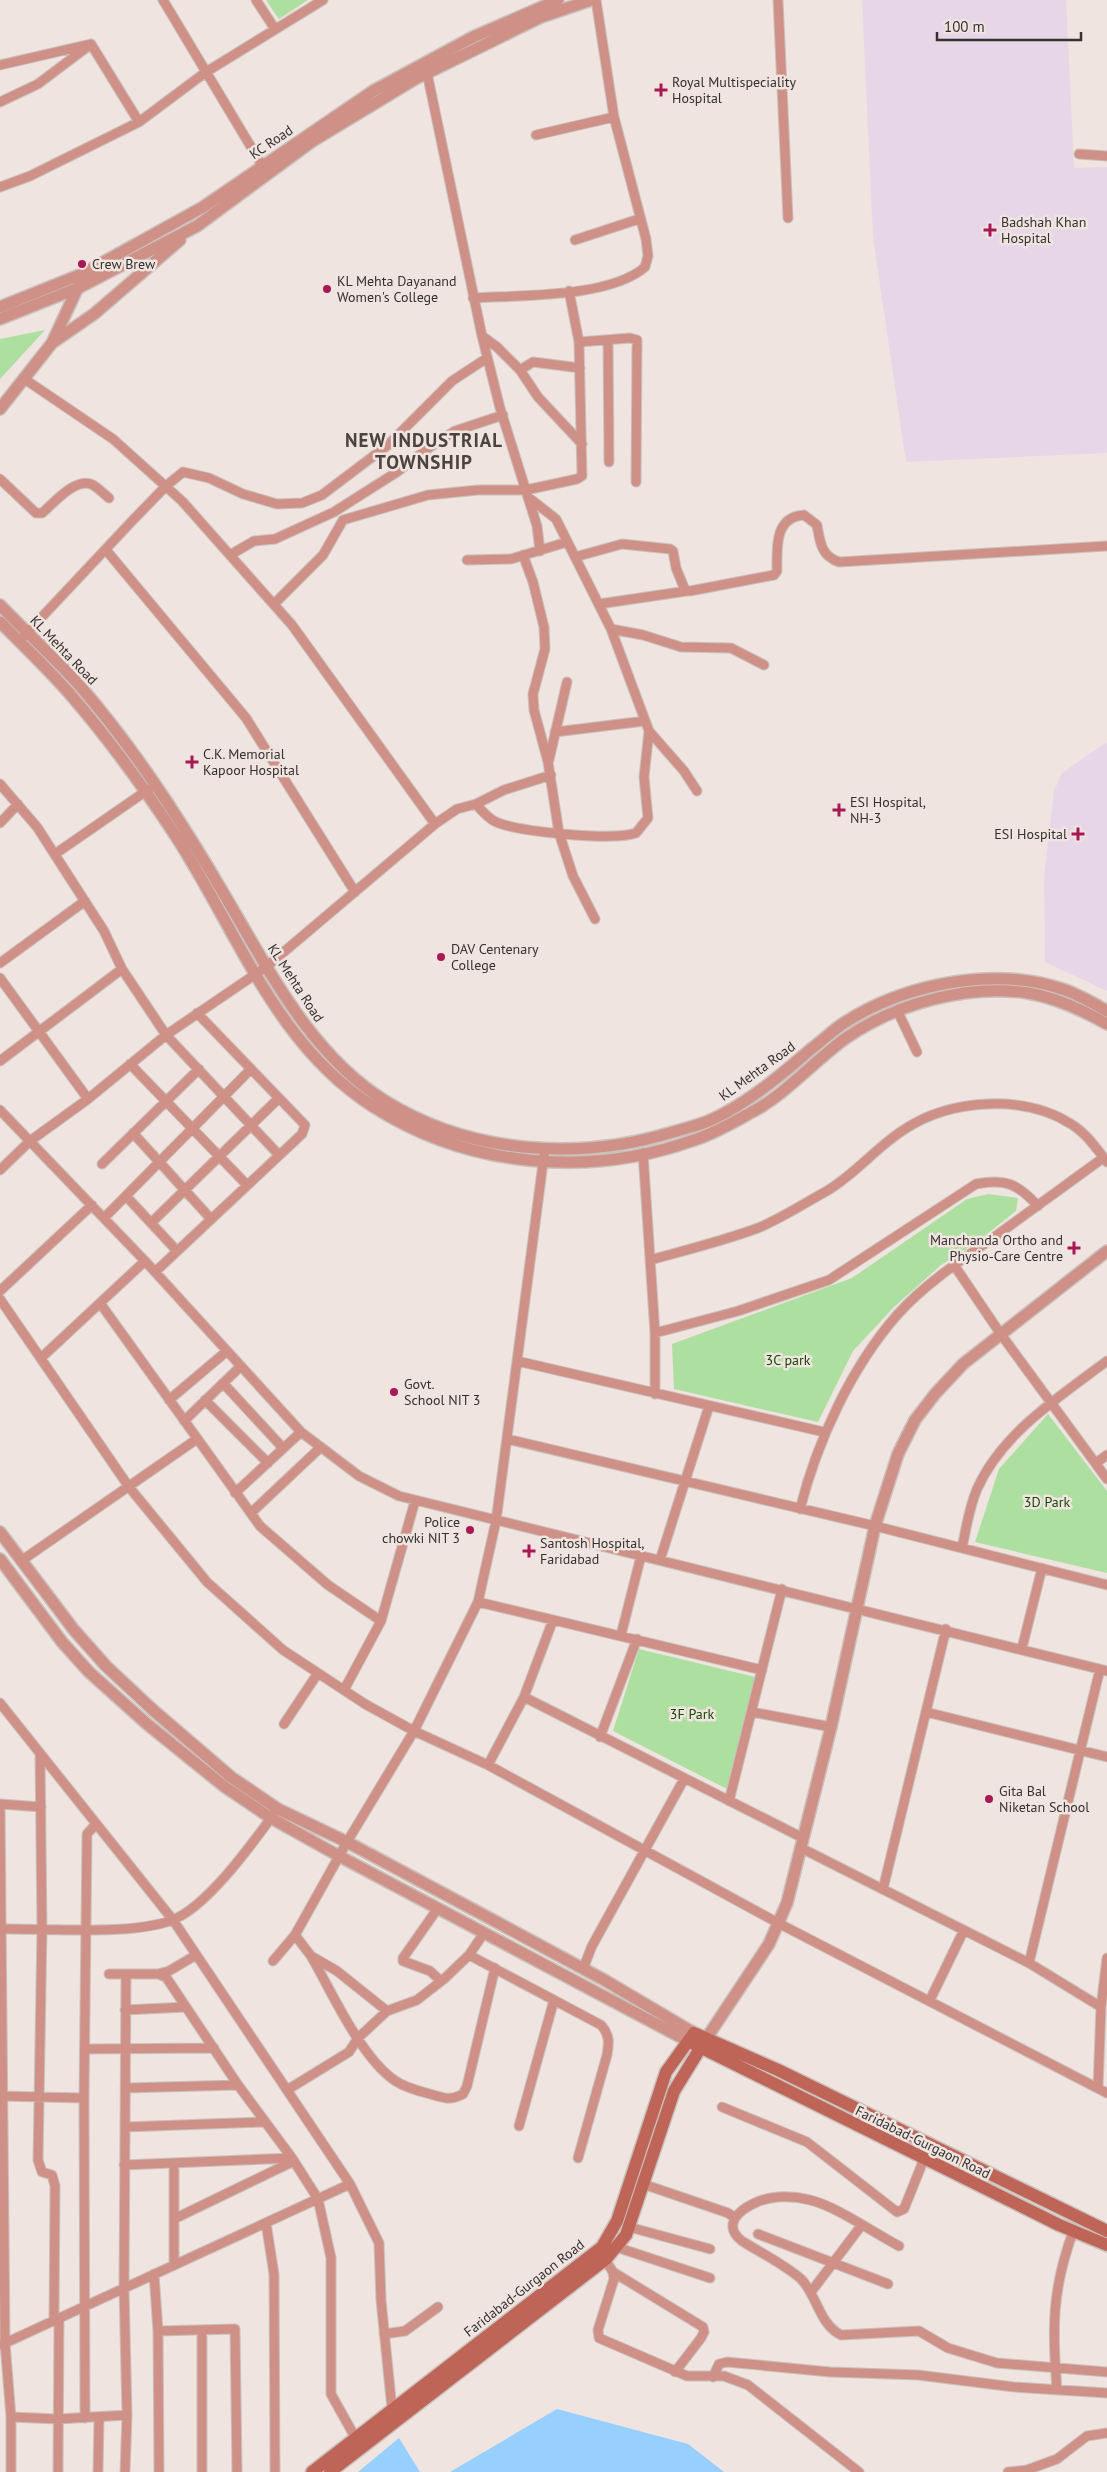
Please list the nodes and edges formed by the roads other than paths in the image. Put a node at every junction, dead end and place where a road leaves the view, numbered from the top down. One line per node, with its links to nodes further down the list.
1 (164, 0): 12 (street)
2 (256, 0): 8 (street)
3 (323, 0): 8 (street)
4 (558, 0): 11 (street)
5 (591, 0): 11 (street)
6 (596, 0): 14 (street)
7 (778, 0): 21 (street)
8 (275, 29): 12 (street)
9 (92, 44): 10 (street); 13 (street); 15 (street)
10 (0, 65)
11 (426, 68): 19 (street); 28 (street)
12 (206, 72): 15 (street); 19 (street)
13 (0, 102)
14 (614, 117): 16 (street); 22 (street)
15 (139, 122): 20 (street)
16 (536, 135)
17 (1079, 154): 18 (street)
18 (1107, 156)
19 (264, 170): 23 (street); 25 (street, KC Road)
20 (0, 187)
21 (788, 218)
22 (639, 219): 24 (street); 27 (street)
23 (197, 226): 26 (street); 34 (street)
24 (575, 240)
25 (82, 274): 26 (street); 29 (street, KC Road)
26 (78, 288): 30 (street); 34 (street)
27 (570, 291): 28 (street); 33 (street)
28 (473, 298): 31 (street)
29 (0, 307)
30 (0, 319)
31 (482, 336): 35 (street); 37 (street)
32 (608, 340): 33 (street); 42 (street); 44 (street)
33 (579, 342): 36 (street)
34 (52, 344): 38 (street)
35 (487, 358): 40 (street); 45 (street)
36 (580, 368): 37 (street); 41 (street)
37 (520, 370): 41 (street)
38 (23, 378): 39 (street); 45 (street)
39 (0, 410)
40 (503, 415): 46 (street); 52 (street)
41 (582, 444): 46 (street)
42 (609, 462)
43 (0, 479): 47 (street)
44 (636, 482)
45 (166, 486): 50 (street); 52 (street)
46 (527, 493): 48 (street); 51 (street); 57 (street)
47 (109, 498)
48 (567, 542): 51 (street); 54 (street)
49 (1107, 546): 56 (street)
50 (106, 550): 62 (street); 79 (street)
51 (540, 551): 53 (street)
52 (230, 555): 57 (street)
53 (522, 555): 55 (street); 68 (street)
54 (575, 557): 56 (street); 58 (street)
55 (467, 560)
56 (687, 591): 58 (street)
57 (274, 604): 76 (street)
58 (599, 604): 61 (street)
59 (0, 605): 62 (street, KL Mehta Road)
60 (0, 622): 62 (street, KL Mehta Road)
61 (611, 630): 63 (street); 65 (street)
62 (23, 637): 71 (street, KL Mehta Road)
63 (764, 665)
64 (567, 682): 67 (street)
65 (645, 721): 66 (street); 67 (street)
66 (649, 731): 72 (street); 77 (street)
67 (556, 732): 68 (street)
68 (548, 762): 69 (street)
69 (551, 775): 74 (street); 77 (street)
70 (0, 784): 73 (street)
71 (151, 789): 78 (street); 84 (street, KL Mehta Road)
72 (697, 791)
73 (18, 804): 75 (street); 78 (street)
74 (476, 804): 76 (street); 77 (street)
75 (0, 824)
76 (435, 824): 79 (street)
77 (559, 833): 81 (street)
78 (54, 854): 80 (street)
79 (355, 892): 84 (street)
80 (85, 901): 82 (street); 83 (street)
81 (596, 919)
82 (0, 963)
83 (122, 969): 90 (street); 91 (street)
84 (261, 971): 88 (street); 106 (street, KL Mehta Road); 111 (street, KL Mehta Road)
85 (0, 978): 90 (street)
86 (898, 1010): 89 (street, KL Mehta Road); 92 (street); 107 (street, KL Mehta Road)
87 (1107, 1011): 106 (street, KL Mehta Road)
88 (197, 1013): 91 (street); 96 (street)
89 (1107, 1024)
90 (40, 1033): 93 (street); 99 (street)
91 (166, 1035): 94 (street); 95 (street)
92 (917, 1052)
93 (0, 1061)
94 (130, 1064): 99 (street); 100 (street)
95 (199, 1069): 97 (street); 100 (street)
96 (250, 1070): 97 (street); 98 (street)
97 (224, 1097): 102 (street); 103 (street)
98 (279, 1098): 102 (street); 108 (street)
99 (88, 1099): 105 (street)
100 (166, 1101): 103 (street); 104 (street)
101 (0, 1110): 105 (street)
102 (251, 1124): 108 (street); 109 (street)
103 (192, 1129): 109 (street); 112 (street)
104 (133, 1133): 112 (street); 113 (street)
105 (30, 1141): 114 (street); 118 (street)
106 (545, 1148): 111 (street)
107 (644, 1153): 111 (street, KL Mehta Road); 125 (street)
108 (279, 1155): 115 (street)
109 (219, 1156): 115 (street); 116 (street)
110 (1105, 1160): 119 (street); 125 (street)
111 (543, 1161): 136 (street)
112 (158, 1163): 116 (street); 117 (street)
113 (102, 1164)
114 (0, 1170)
115 (247, 1185): 121 (street)
116 (184, 1191): 121 (street); 122 (street)
117 (126, 1196): 120 (street); 122 (street)
118 (92, 1205): 120 (street); 129 (street)
119 (1038, 1206): 127 (street); 132 (street)
120 (104, 1218): 126 (street)
121 (211, 1219): 123 (street)
122 (151, 1223): 123 (street)
123 (177, 1251): 128 (street)
124 (1107, 1252): 133 (street)
125 (650, 1260): 132 (street)
126 (145, 1261): 128 (street); 131 (street)
127 (954, 1266): 133 (street); 147 (street)
128 (155, 1272): 134 (street)
129 (0, 1291)
130 (0, 1299): 135 (street)
131 (100, 1303): 135 (street); 141 (street)
132 (655, 1333): 140 (street)
133 (1000, 1333): 143 (street); 163 (street)
134 (227, 1351): 138 (street); 141 (street)
135 (41, 1358): 157 (street)
136 (517, 1361): 140 (street); 149 (street)
137 (1107, 1361): 143 (street)
138 (241, 1366): 139 (street); 146 (street)
139 (223, 1383): 142 (street); 151 (street)
140 (655, 1394): 144 (street)
141 (169, 1400): 145 (street)
142 (205, 1400): 145 (street); 153 (street)
143 (1052, 1402): 154 (street); 165 (street)
144 (709, 1406): 147 (street); 156 (street)
145 (184, 1421): 148 (street)
146 (301, 1432): 150 (street); 151 (street)
147 (824, 1432): 160 (street)
148 (197, 1439): 157 (street); 158 (street)
149 (507, 1439): 156 (street); 162 (street)
150 (321, 1447): 159 (street); 161 (street)
151 (283, 1448): 153 (street)
152 (1107, 1455): 154 (street)
153 (268, 1462): 158 (street)
154 (1096, 1463): 155 (street)
155 (1107, 1479)
156 (685, 1480): 160 (street); 168 (street)
157 (129, 1487): 169 (street); 183 (street)
158 (235, 1493): 161 (street)
159 (415, 1501): 162 (street); 176 (street)
160 (800, 1509): 163 (street)
161 (251, 1513): 176 (street)
162 (496, 1521): 166 (street); 173 (street)
163 (875, 1526): 165 (street); 174 (street)
164 (0, 1532): 169 (street)
165 (962, 1548): 170 (street)
166 (641, 1556): 168 (street); 178 (street)
167 (0, 1559): 201 (street)
168 (660, 1560): 172 (street)
169 (21, 1561): 201 (street)
170 (1042, 1568): 171 (street); 180 (street)
171 (1107, 1585)
172 (782, 1590): 174 (street); 181 (street)
173 (478, 1602): 175 (street); 191 (street)
174 (858, 1608): 177 (street); 190 (street)
175 (553, 1620): 178 (street); 185 (street)
176 (381, 1621): 184 (street)
177 (946, 1629): 180 (street); 188 (street)
178 (621, 1636): 179 (street)
179 (637, 1639): 181 (street); 192 (street)
180 (1022, 1648): 182 (street)
181 (762, 1670): 187 (street)
182 (1104, 1670): 193 (street)
183 (318, 1673): 184 (street); 189 (street)
184 (344, 1690): 191 (street)
185 (524, 1697): 192 (street); 196 (street)
186 (0, 1703): 194 (street)
187 (752, 1712): 190 (street); 198 (street)
188 (926, 1712): 193 (street); 207 (street)
189 (284, 1724)
190 (831, 1727): 204 (street)
191 (414, 1731): 196 (street); 203 (street)
192 (600, 1737): 197 (street)
193 (1081, 1751): 195 (street); 222 (street)
194 (40, 1753): 200 (street); 202 (street)
195 (1107, 1757)
196 (488, 1766): 205 (street)
197 (684, 1779): 198 (street); 205 (street)
198 (729, 1801): 204 (street)
199 (0, 1804): 200 (street); 212 (street)
200 (41, 1807): 211 (street)
201 (275, 1813): 203 (street); 206 (street); 209 (street)
202 (96, 1824): 209 (street); 213 (street)
203 (347, 1842): 206 (street); 225 (street)
204 (802, 1843): 207 (street); 210 (street)
205 (644, 1849): 210 (street); 225 (street)
206 (339, 1856): 208 (street); 216 (street)
207 (882, 1889): 214 (street)
208 (438, 1908): 215 (street); 229 (street)
209 (173, 1920): 213 (street); 217 (street)
210 (780, 1924): 231 (street); 238 (street)
211 (42, 1928): 212 (street); 213 (street); 248 (street)
212 (2, 1929): 223 (street)
213 (85, 1929): 240 (street)
214 (964, 1930): 222 (street); 231 (street)
215 (484, 1933): 218 (street); 236 (street)
216 (295, 1935): 219 (street); 221 (street)
217 (196, 1955): 228 (street); 245 (street)
218 (469, 1955): 224 (street); 229 (street)
219 (311, 1956): 235 (street); 237 (street)
220 (1107, 1958): 233 (street)
221 (272, 1961)
222 (1029, 1963): 233 (street)
223 (1, 1965): 247 (street)
224 (495, 1968): 230 (street); 237 (street)
225 (582, 1969): 236 (street)
226 (109, 1974): 227 (street)
227 (126, 1974): 228 (street); 234 (street)
228 (158, 1974): 232 (street)
229 (441, 1981): 235 (street)
230 (554, 2000): 252 (street); 255 (street)
231 (930, 2000): 244 (street)
232 (186, 2007): 234 (street); 239 (street)
233 (1101, 2007): 244 (street)
234 (125, 2010): 241 (street)
235 (387, 2011): 237 (street)
236 (691, 2037): 238 (main road, Faridabad-Gurgaon Road); 276 (main road, Faridabad-Gurgaon Road)
237 (358, 2038): 245 (street)
238 (704, 2043): 256 (main road, Faridabad-Gurgaon Road); 261 (main road, Faridabad-Gurgaon Road); 269 (main road, Faridabad-Gurgaon Road)
239 (214, 2048): 241 (street); 242 (street)
240 (85, 2049): 241 (street); 249 (street)
241 (125, 2050): 243 (street)
242 (238, 2085): 243 (street); 251 (street)
243 (125, 2088): 253 (street)
244 (1098, 2088): 246 (street)
245 (287, 2090): 260 (street)
246 (1107, 2093)
247 (2, 2096): 248 (street); 254 (street)
248 (40, 2097): 249 (street); 287 (street)
249 (84, 2098): 285 (street)
250 (722, 2107): 256 (street)
251 (264, 2122): 253 (street); 257 (street)
252 (519, 2126)
253 (124, 2127): 259 (street)
254 (2, 2156): 263 (street)
255 (578, 2158)
256 (924, 2159): 270 (main road, Faridabad-Gurgaon Road)
257 (293, 2160): 258 (street); 262 (street); 265 (street)
258 (174, 2163): 259 (street); 265 (street)
259 (124, 2165): 283 (street)
260 (350, 2184): 262 (street); 290 (street)
261 (644, 2184): 264 (street); 268 (main road, Faridabad-Gurgaon Road)
262 (318, 2199): 266 (street); 305 (street)
263 (2, 2206): 291 (street)
264 (735, 2218): 267 (street); 284 (street)
265 (174, 2219): 278 (street)
266 (266, 2223): 278 (street); 314 (street)
267 (861, 2226): 273 (street); 277 (street)
268 (629, 2227): 274 (main road, Faridabad-Gurgaon Road); 275 (street)
269 (1107, 2231)
270 (1073, 2232): 272 (main road, Faridabad-Gurgaon Road); 292 (street)
271 (758, 2234): 277 (street)
272 (1107, 2245)
273 (899, 2246)
274 (616, 2247): 276 (main road, Faridabad-Gurgaon Road); 281 (street)
275 (710, 2249)
276 (601, 2255): 279 (street); 298 (main road, Faridabad-Gurgaon Road); 316 (main road, Faridabad-Gurgaon Road)
277 (835, 2263): 282 (street); 284 (street)
278 (174, 2265): 280 (street)
279 (613, 2272): 293 (street); 293 (street)
280 (154, 2274): 283 (street); 289 (street)
281 (710, 2278)
282 (888, 2284)
283 (124, 2288): 285 (street); 299 (street)
284 (811, 2292): 292 (street)
285 (84, 2306): 287 (street); 301 (street)
286 (438, 2307): 290 (street)
287 (57, 2319): 291 (street); 303 (street)
288 (202, 2330): 289 (street); 312 (street); 313 (street)
289 (158, 2331): 311 (street)
290 (384, 2334): 298 (street)
291 (3, 2344): 300 (street)
292 (1055, 2368): 294 (street); 296 (street)
293 (675, 2372): 295 (street)
294 (1107, 2372)
295 (713, 2377): 296 (street); 317 (street)
296 (1057, 2389): 297 (street)
297 (1107, 2392)
298 (392, 2409): 305 (main road, Faridabad-Gurgaon Road)
299 (127, 2415): 302 (street); 310 (street)
300 (11, 2417): 303 (street); 307 (street)
301 (85, 2418): 302 (street); 303 (street)
302 (99, 2418): 309 (street)
303 (58, 2419): 308 (street)
304 (1107, 2433): 306 (street)
305 (355, 2437): 315 (main road, Faridabad-Gurgaon Road)
306 (1040, 2468): 318 (street)
307 (11, 2472)
308 (58, 2472)
309 (98, 2472)
310 (125, 2472)
311 (159, 2472)
312 (202, 2472)
313 (237, 2472)
314 (275, 2472)
315 (312, 2472)
316 (330, 2472)
317 (859, 2472)
318 (1008, 2472)

